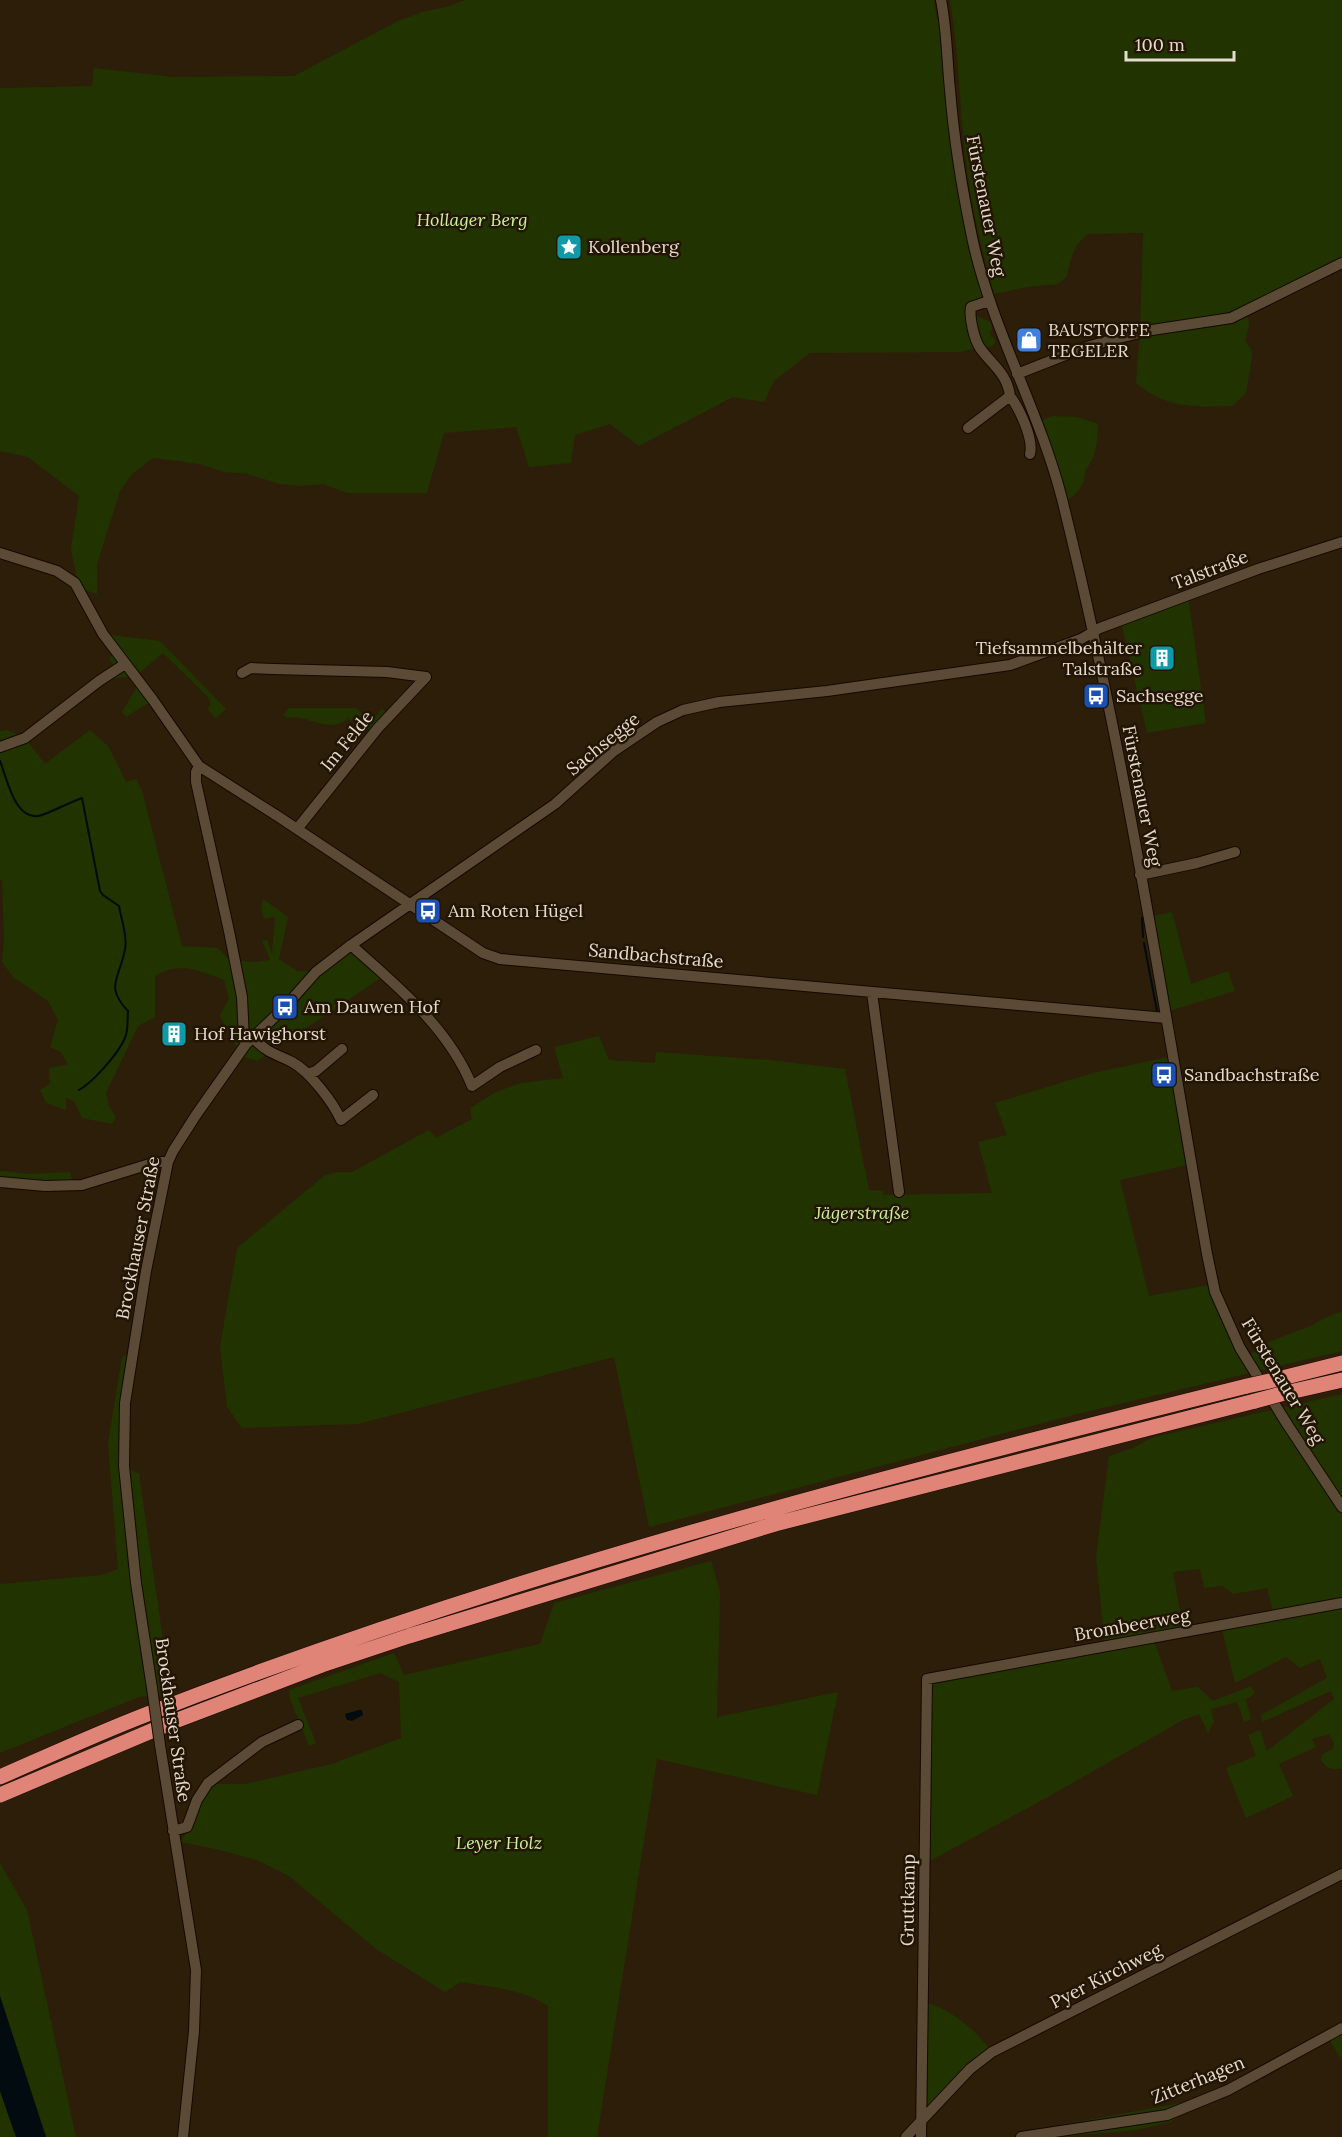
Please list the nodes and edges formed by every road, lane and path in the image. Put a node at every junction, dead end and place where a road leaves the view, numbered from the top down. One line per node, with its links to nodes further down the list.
1 (941, 0): 3 (street, Fürstenauer Weg)
2 (1342, 263): 4 (street)
3 (989, 301): 4 (street, Fürstenauer Weg); 5 (street)
4 (1017, 374): 10 (street, Fürstenauer Weg)
5 (1010, 396): 6 (street); 7 (street)
6 (968, 428)
7 (1030, 454)
8 (1342, 542): 10 (street, Talstraße)
9 (0, 552): 11 (street)
10 (1092, 633): 17 (street, Fürstenauer Weg); 18 (street, Sachsegge)
11 (125, 664): 13 (street); 14 (street)
12 (243, 673): 15 (street, Im Felde)
13 (0, 747)
14 (199, 766): 15 (street, Sandbachstraße); 22 (street)
15 (297, 829): 18 (street, Sandbachstraße)
16 (1235, 852): 17 (street)
17 (1140, 875): 21 (street, Fürstenauer Weg)
18 (409, 904): 19 (street, Sachsegge); 20 (street, Sandbachstraße)
19 (351, 945): 22 (street, Sachsegge); 24 (street)
20 (872, 993): 21 (street, Sandbachstraße); 29 (street)
21 (1166, 1018): 32 (street, Fürstenauer Weg)
22 (249, 1041): 25 (street); 27 (street, Brockhauser Straße)
23 (342, 1049): 25 (street)
24 (536, 1050)
25 (308, 1074): 26 (street)
26 (373, 1095)
27 (168, 1162): 28 (street); 38 (street, Brockhauser Straße, bridge)
28 (0, 1182)
29 (899, 1192)
30 (1342, 1363): 36 (highway, bridge)
31 (1342, 1380): 37 (highway, bridge)
32 (1342, 1507)
33 (1342, 1603): 34 (street, Brombeerweg)
34 (927, 1679): 41 (street, Gruttkamp)
35 (298, 1725): 38 (street, Brockhauser Straße)
36 (0, 1777)
37 (0, 1795)
38 (173, 1831): 42 (street, Brockhauser Straße)
39 (1342, 1874): 41 (street, Pyer Kirchweg)
40 (1342, 2028): 45 (street, Zitterhagen)
41 (922, 2122): 43 (street, Pyer Kirchweg); 44 (street, Gruttkamp)
42 (183, 2137)
43 (906, 2137)
44 (921, 2137)
45 (1021, 2137)

